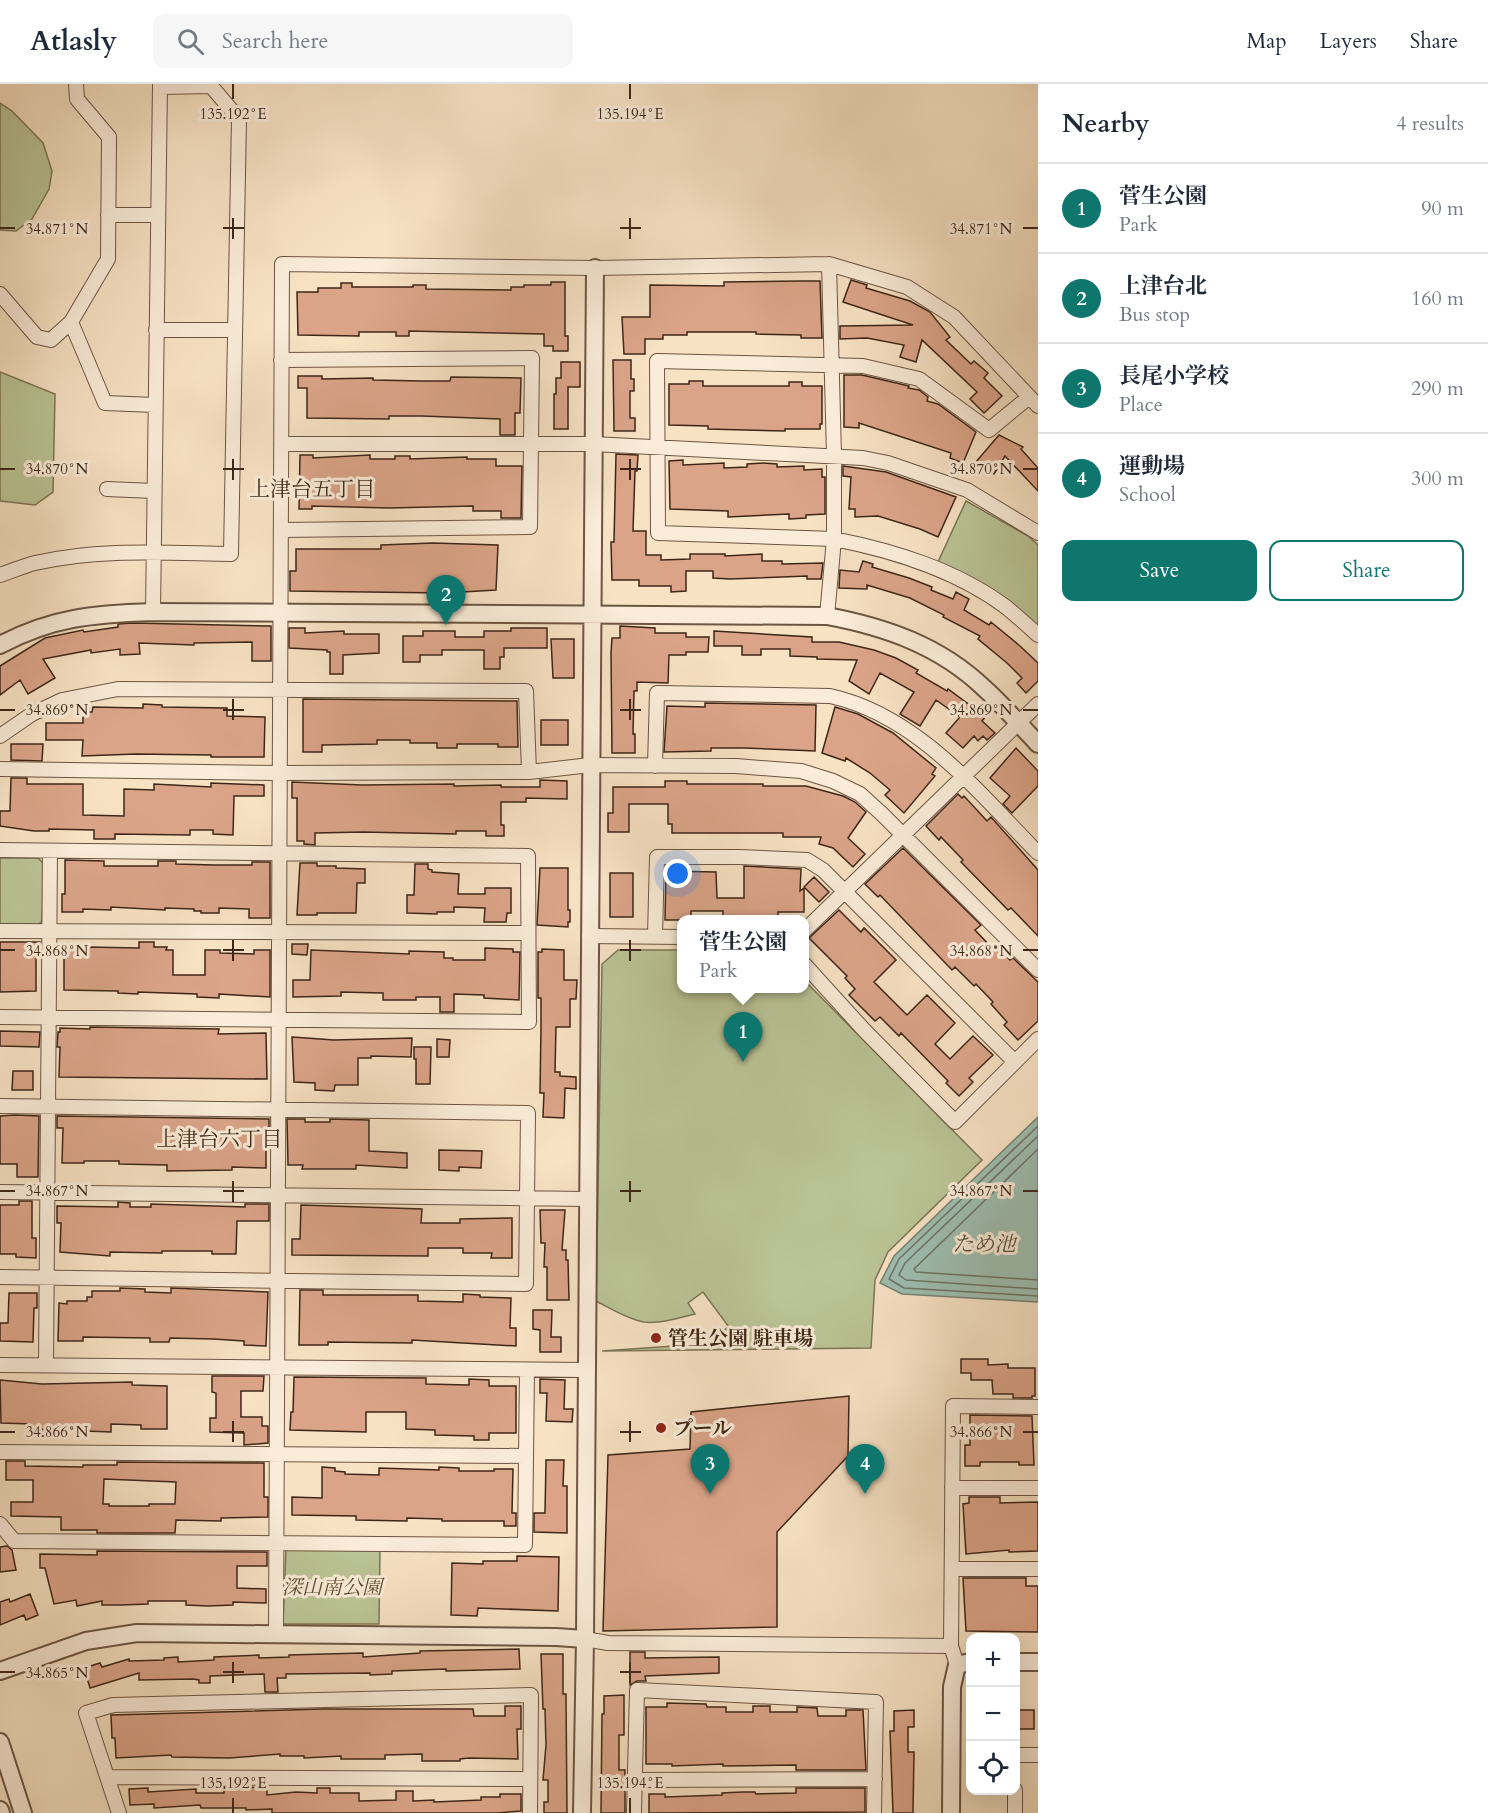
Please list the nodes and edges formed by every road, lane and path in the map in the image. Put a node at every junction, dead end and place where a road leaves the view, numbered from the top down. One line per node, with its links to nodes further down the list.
1 (76, 84): 3 (street)
2 (160, 86): 4 (street); 10 (street)
3 (108, 215): 4 (street); 8 (street)
4 (158, 215): 9 (street)
5 (829, 264): 6 (street); 12 (street); 13 (street)
6 (595, 268): 11 (street); 17 (street)
7 (0, 294): 8 (street)
8 (71, 322): 14 (street)
9 (156, 330): 10 (street); 14 (street)
10 (235, 330): 25 (street)
11 (281, 360): 15 (street); 16 (street)
12 (831, 365): 13 (street); 18 (street); 19 (street)
13 (1033, 401)
14 (155, 405): 21 (street)
15 (281, 444): 16 (street); 22 (street)
16 (531, 444): 17 (street); 22 (street)
17 (593, 444): 18 (street); 29 (street)
18 (658, 447): 19 (street); 24 (street)
19 (834, 455): 23 (street); 24 (street)
20 (106, 489): 21 (street)
21 (154, 490): 25 (street)
22 (281, 530): 28 (street)
23 (1038, 533)
24 (834, 539): 30 (street); 31 (street)
25 (153, 553): 26 (street); 27 (street)
26 (0, 575)
27 (153, 612): 28 (street); 32 (street)
28 (279, 613): 29 (street); 33 (street)
29 (592, 614): 30 (street); 38 (street)
30 (827, 616): 35 (street)
31 (1038, 635)
32 (0, 645)
33 (279, 690): 36 (street); 41 (street); 42 (street)
34 (1038, 704): 35 (street)
35 (1018, 723): 37 (street); 43 (street)
36 (0, 736)
37 (1038, 744)
38 (590, 765): 39 (street); 41 (street); 55 (street)
39 (655, 766): 43 (street); 44 (street)
40 (0, 769): 42 (street)
41 (529, 772): 42 (street)
42 (280, 773): 48 (street)
43 (962, 777): 44 (street); 47 (street)
44 (903, 835): 49 (street); 59 (street)
45 (0, 850): 46 (street)
46 (50, 851): 48 (street); 52 (street)
47 (1038, 853)
48 (279, 854): 53 (street); 54 (street)
49 (845, 892): 50 (street); 56 (street); 64 (street)
50 (809, 926)
51 (0, 931): 52 (street)
52 (49, 931): 53 (street); 61 (street)
53 (279, 932): 54 (street); 62 (street)
54 (527, 933): 62 (street)
55 (590, 936): 56 (street); 72 (street)
56 (655, 936): 57 (street)
57 (677, 937)
58 (809, 970): 64 (street)
59 (1038, 970)
60 (0, 1017): 61 (street)
61 (48, 1017): 62 (street); 66 (street)
62 (278, 1020): 67 (street)
63 (1038, 1039): 64 (street)
64 (1014, 1061)
65 (0, 1106): 66 (street)
66 (48, 1107): 67 (street); 69 (street)
67 (278, 1110): 70 (street); 71 (street)
68 (0, 1192): 69 (street)
69 (47, 1192): 70 (street); 74 (street)
70 (278, 1195): 71 (street); 75 (street)
71 (527, 1198): 72 (street); 75 (street)
72 (588, 1198): 80 (street)
73 (0, 1277): 74 (street)
74 (47, 1278): 75 (street); 77 (street)
75 (277, 1281): 78 (street)
76 (0, 1365): 77 (street)
77 (46, 1365): 78 (street)
78 (277, 1367): 79 (street); 83 (street)
79 (527, 1370): 80 (street); 84 (street)
80 (586, 1370): 92 (street)
81 (1038, 1407): 85 (street)
82 (0, 1452): 83 (street)
83 (276, 1454): 84 (street); 88 (street)
84 (526, 1456): 88 (street)
85 (952, 1488): 86 (street); 89 (street)
86 (1038, 1488)
87 (0, 1524): 88 (street)
88 (276, 1543): 91 (street)
89 (953, 1569): 90 (street); 93 (street)
90 (1038, 1569)
91 (276, 1634): 92 (street); 97 (street)
92 (585, 1639): 93 (street); 109 (street)
93 (951, 1646): 96 (street)
94 (1020, 1662): 95 (street)
95 (1038, 1662)
96 (964, 1664): 112 (street)
97 (0, 1671)
98 (0, 1742): 106 (street)
99 (1020, 1755): 100 (street)
100 (1038, 1755)
101 (108, 1777): 102 (street); 102 (street); 107 (street)
102 (530, 1779): 108 (street)
103 (875, 1779): 104 (street); 104 (street); 111 (street)
104 (635, 1780): 110 (street)
105 (1015, 1795): 113 (street)
106 (23, 1813)
107 (118, 1813)
108 (530, 1813)
109 (582, 1813)
110 (634, 1813)
111 (874, 1813)
112 (951, 1813)
113 (1015, 1813)

